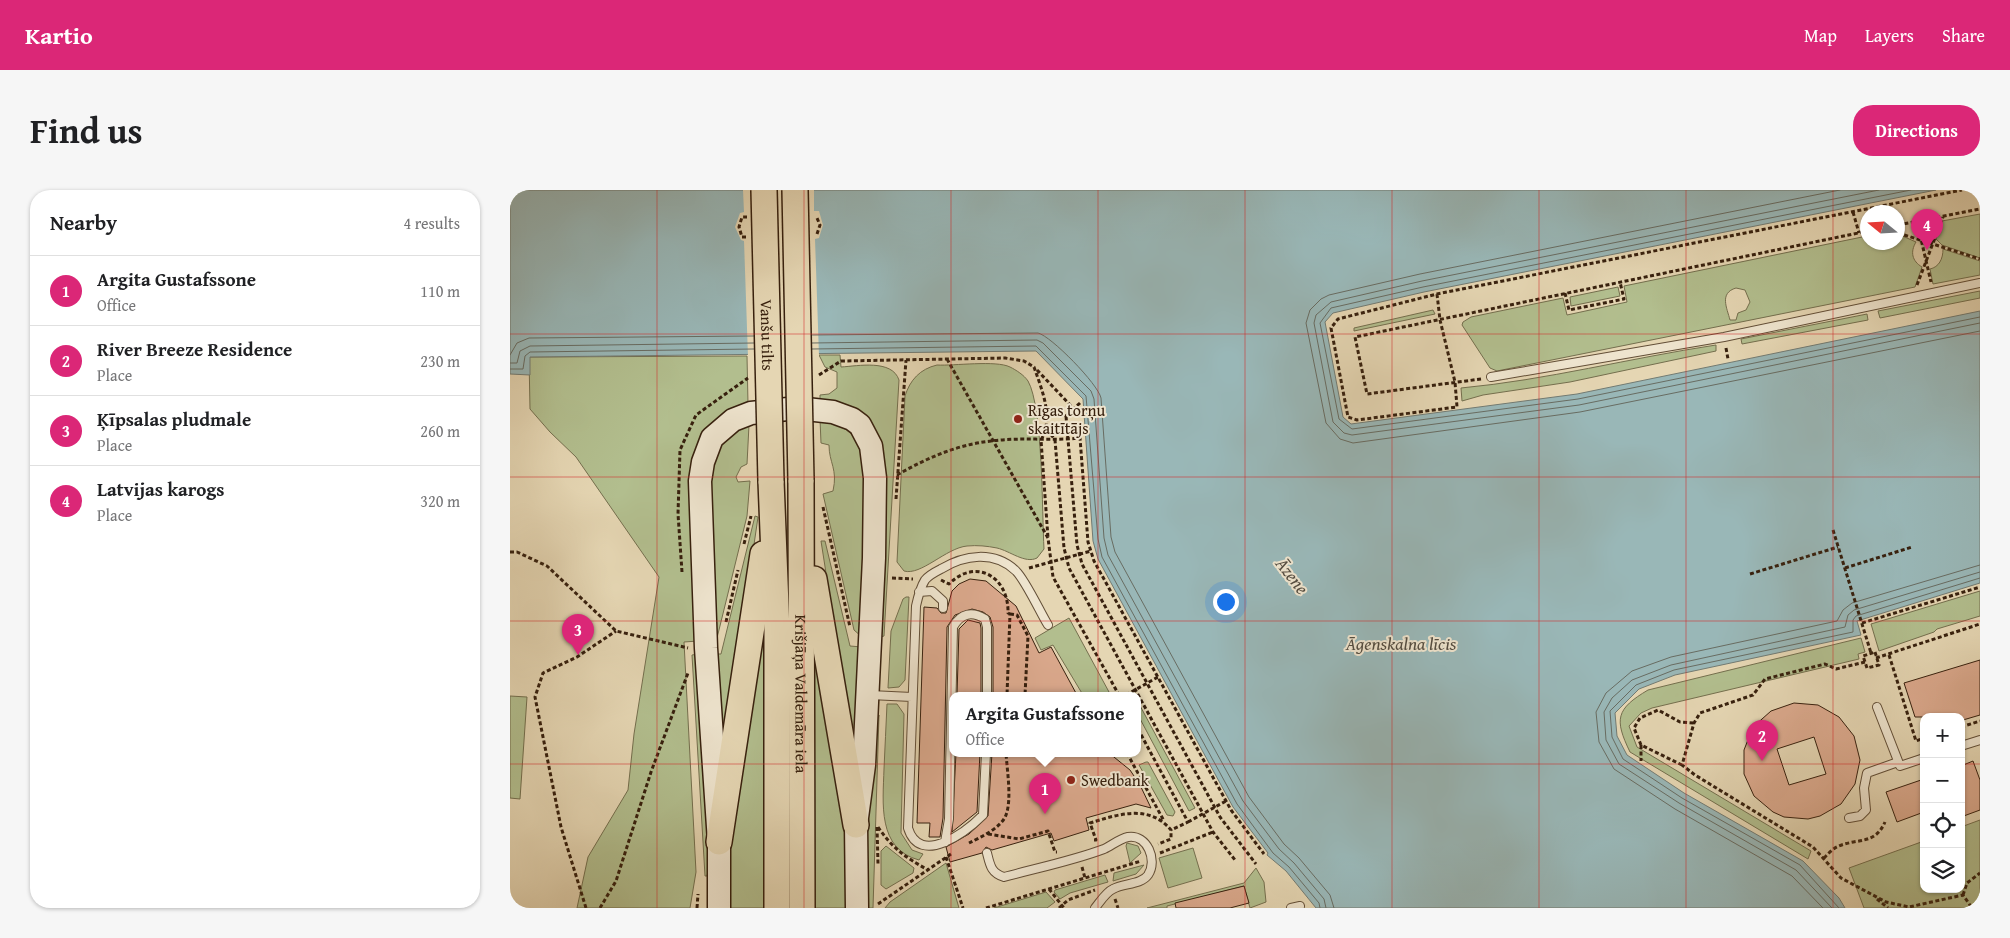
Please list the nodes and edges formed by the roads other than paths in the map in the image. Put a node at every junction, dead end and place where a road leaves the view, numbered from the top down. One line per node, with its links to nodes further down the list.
1 (764, 190): 5 (main road, Vanšu tilts, bridge)
2 (795, 190): 6 (main road, Vanšu tilts, bridge)
3 (1980, 283): 4 (lane)
4 (1491, 377)
5 (771, 490): 23 (main road); 29 (main road, Krišjāņa Valdemāra iela)
6 (808, 495): 22 (main road); 30 (main road, Krišjāņa Valdemāra iela)
7 (919, 592): 8 (lane); 9 (lane); 13 (lane)
8 (943, 608)
9 (1048, 625)
10 (952, 692): 11 (lane)
11 (986, 692)
12 (868, 695): 13 (lane); 22 (street); 23 (street)
13 (912, 697): 24 (lane)
14 (1878, 707): 20 (lane)
15 (1980, 740): 16 (lane)
16 (1965, 745)
17 (950, 757): 24 (lane)
18 (986, 757): 24 (lane)
19 (1920, 759): 20 (lane)
20 (1898, 762): 21 (lane)
21 (1849, 818)
22 (867, 826): 26 (street)
23 (719, 842): 28 (street)
24 (945, 842)
25 (987, 853): 31 (lane)
26 (867, 906)
27 (1300, 906): 32 (lane)
28 (719, 908)
29 (778, 908)
30 (802, 908)
31 (1095, 908)
32 (1291, 908)

